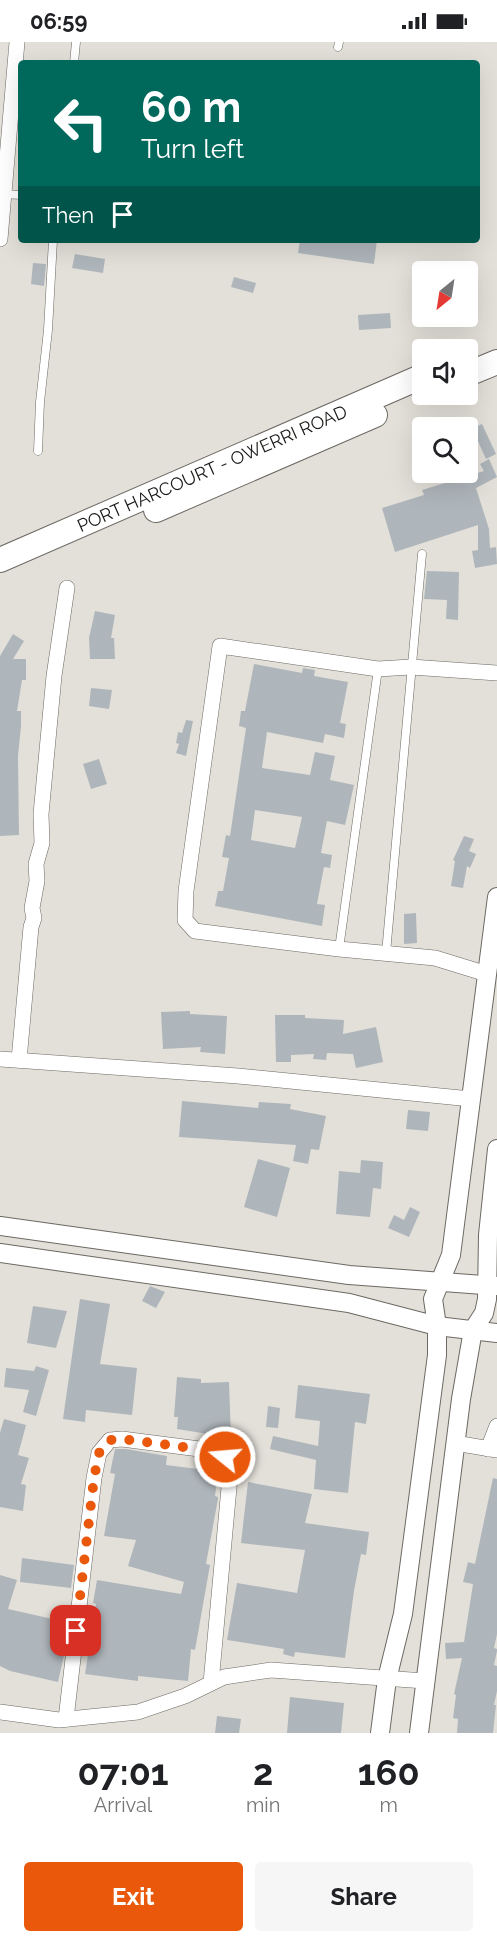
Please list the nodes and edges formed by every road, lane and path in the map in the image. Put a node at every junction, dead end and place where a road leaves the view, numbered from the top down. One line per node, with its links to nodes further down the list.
1 (17, 42): 4 (street)
2 (76, 42): 3 (lane)
3 (74, 60)
4 (3, 194): 5 (lane); 6 (street)
5 (18, 195)
6 (0, 239)
7 (53, 243): 14 (lane)
8 (497, 344): 9 (main road)
9 (478, 352)
10 (497, 362): 11 (main road)
11 (478, 370)
12 (412, 381): 16 (main road, PORT HARCOURT - OWERRI ROAD)
13 (412, 399): 17 (main road, PORT HARCOURT - OWERRI ROAD)
14 (38, 451)
15 (422, 554): 19 (lane)
16 (0, 560)
17 (0, 578)
18 (67, 588): 27 (street)
19 (411, 667): 20 (street); 21 (street); 24 (lane)
20 (378, 669): 23 (lane); 23 (street)
21 (497, 673)
22 (497, 897): 25 (street)
23 (339, 949): 24 (street)
24 (386, 953): 25 (street)
25 (487, 974): 28 (street)
26 (0, 1059): 27 (street)
27 (19, 1060): 28 (street)
28 (471, 1099): 32 (street)
29 (497, 1149): 33 (street)
30 (0, 1226): 32 (street)
31 (0, 1253): 34 (street)
32 (439, 1281): 33 (street); 34 (street)
33 (492, 1285): 35 (street)
34 (437, 1326): 35 (street); 40 (street)
35 (474, 1330): 36 (street); 38 (street)
36 (497, 1333)
37 (497, 1426): 39 (street)
38 (455, 1443): 39 (street); 41 (street)
39 (493, 1449)
40 (387, 1679): 41 (street); 42 (street); 45 (street)
41 (425, 1681): 46 (street)
42 (211, 1683): 44 (street); 44 (street)
43 (0, 1712): 44 (street)
44 (66, 1719)
45 (381, 1733)
46 (419, 1733)

